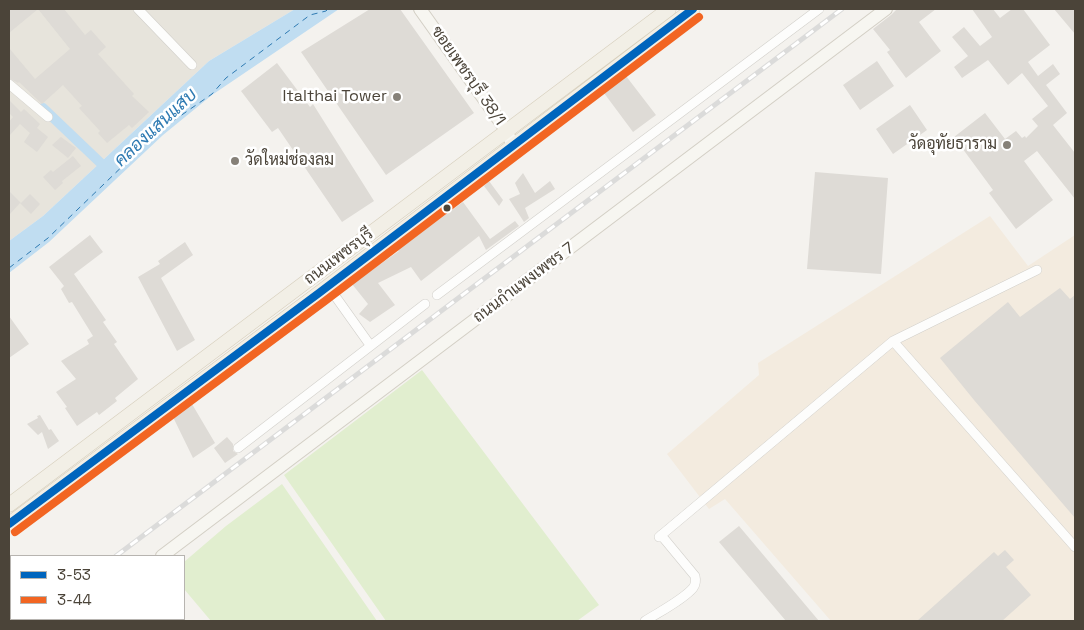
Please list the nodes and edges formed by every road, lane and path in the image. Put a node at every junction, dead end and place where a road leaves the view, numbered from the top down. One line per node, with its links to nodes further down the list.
1 (138, 9): 7 (street)
2 (420, 9): 10 (street, ซอยเพชรบุรี 38/1)
3 (669, 9): 10 (main road, ถนนเพชรบุรี)
4 (693, 9): 11 (main road, ถนนเพชรบุรี)
5 (820, 9): 15 (street)
6 (886, 9): 23 (street, ถนนกำแพงเพชร 7)
7 (192, 65)
8 (9, 84): 9 (street)
9 (48, 117)
10 (506, 130): 11 (street, ซอยเพชรบุรี 38/1); 13 (main road, ถนนเพชรบุรี)
11 (513, 146): 14 (main road, ถนนเพชรบุรี)
12 (1037, 270): 17 (street)
13 (310, 279): 14 (main road); 20 (main road, ถนนเพชรบุรี)
14 (324, 290): 18 (street); 21 (main road, ถนนเพชรบุรี)
15 (437, 295)
16 (425, 304): 18 (street)
17 (893, 341): 22 (street); 24 (street)
18 (370, 344): 19 (street)
19 (238, 448)
20 (9, 506)
21 (9, 524)
22 (1075, 547)
23 (163, 555)
24 (645, 621)

